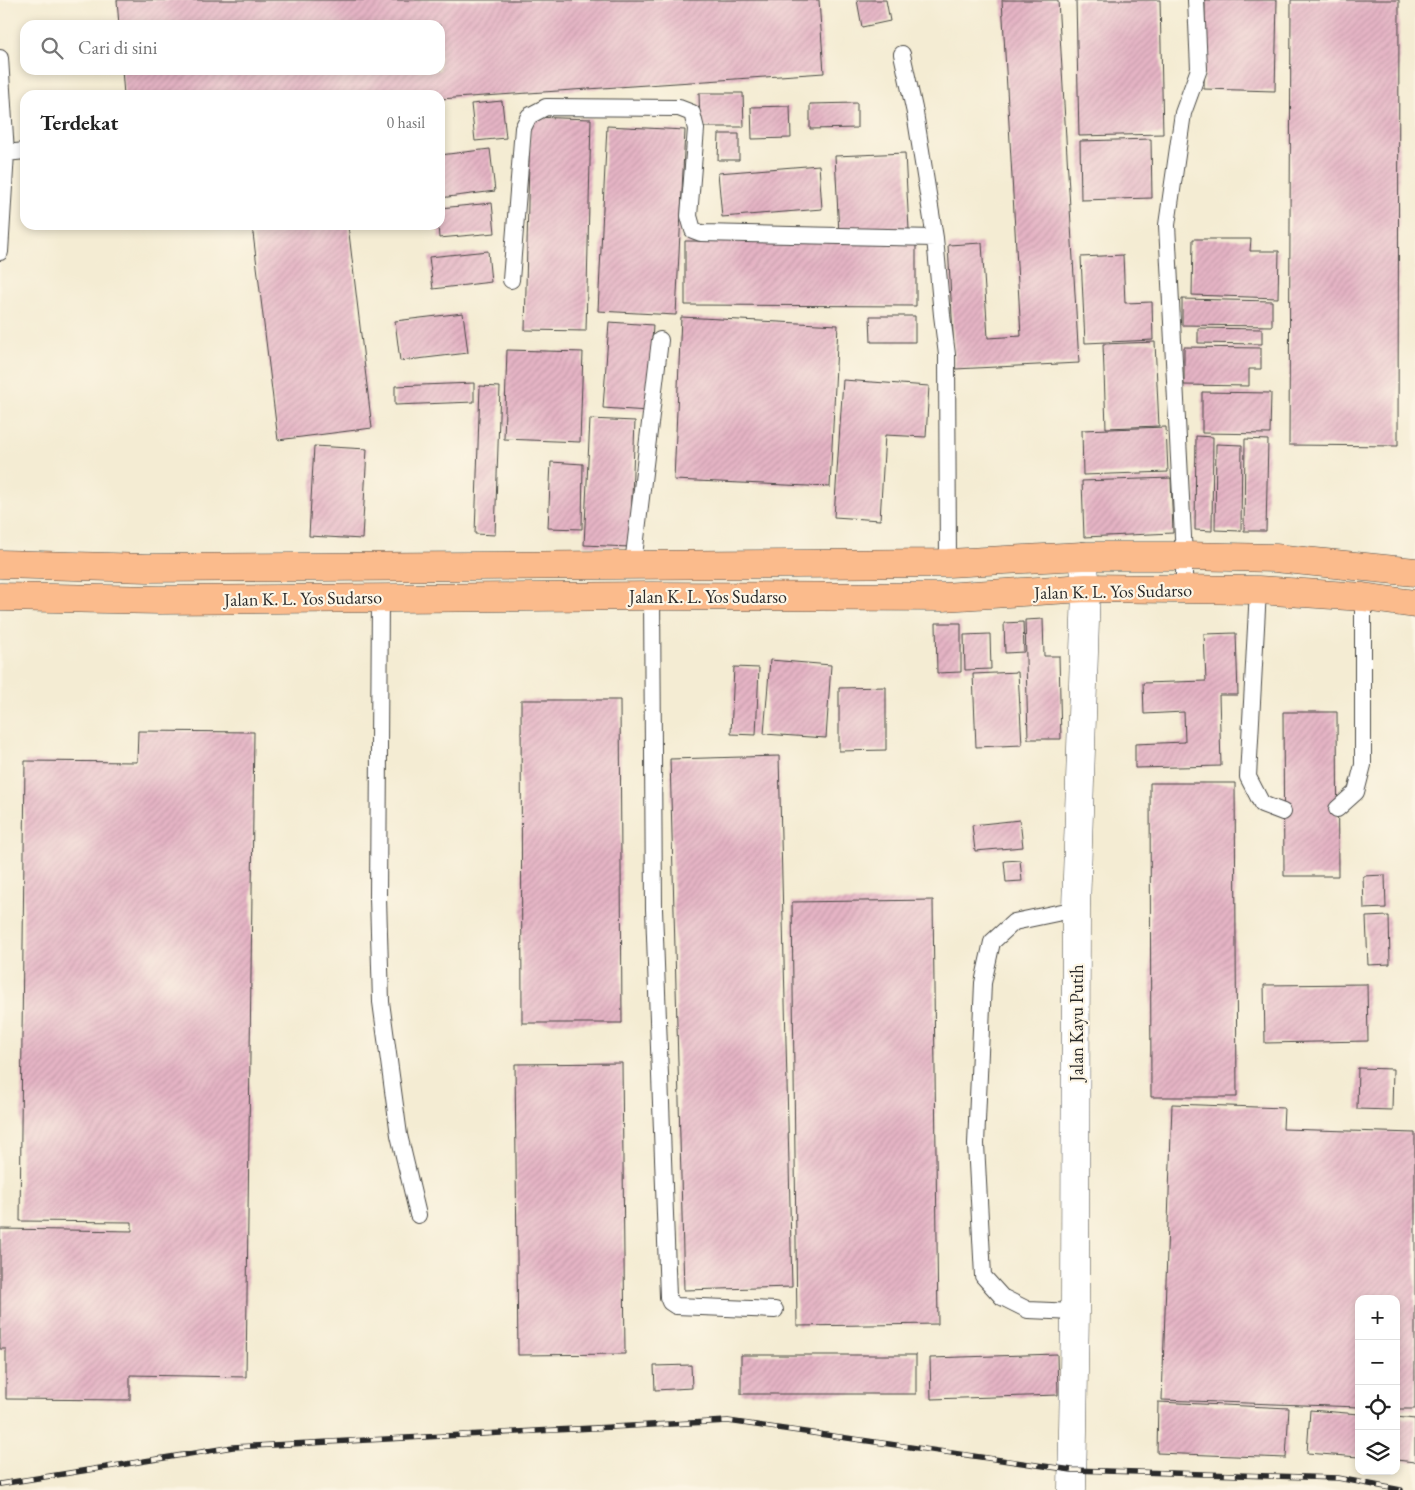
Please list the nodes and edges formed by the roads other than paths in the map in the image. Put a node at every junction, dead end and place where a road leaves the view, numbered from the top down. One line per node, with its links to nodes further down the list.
1 (1196, 0): 11 (lane)
2 (902, 54): 6 (lane)
3 (0, 58): 5 (lane)
4 (20, 152): 5 (lane)
5 (6, 153): 7 (lane)
6 (934, 238): 8 (lane); 12 (lane)
7 (0, 252)
8 (511, 280)
9 (660, 340): 14 (lane)
10 (1083, 556): 11 (highway, Jalan K. L. Yos Sudarso); 12 (highway, Jalan K. L. Yos Sudarso); 16 (street, Jalan Kayu Putih)
11 (1184, 556): 15 (highway, Jalan K. L. Yos Sudarso); 17 (lane)
12 (948, 563): 14 (highway, Jalan K. L. Yos Sudarso)
13 (0, 564): 14 (highway, Jalan K. L. Yos Sudarso)
14 (633, 564)
15 (1415, 572)
16 (1086, 588): 17 (highway, Jalan K. L. Yos Sudarso); 19 (highway, Jalan K. L. Yos Sudarso); 26 (street, Jalan Kayu Putih)
17 (1184, 589): 18 (highway, Jalan K. L. Yos Sudarso)
18 (1258, 590): 22 (highway, Jalan K. L. Yos Sudarso); 25 (lane)
19 (652, 596): 21 (highway, Jalan K. L. Yos Sudarso); 28 (lane)
20 (0, 597): 21 (highway, Jalan K. L. Yos Sudarso)
21 (380, 597): 27 (lane)
22 (1363, 597): 23 (highway, Jalan K. L. Yos Sudarso); 24 (lane)
23 (1415, 604)
24 (1337, 809)
25 (1284, 812)
26 (1076, 909): 29 (street, Jalan Kayu Putih); 29 (lane)
27 (418, 1215)
28 (775, 1310)
29 (1075, 1312): 30 (street, Jalan Kayu Putih)
30 (1072, 1490)

